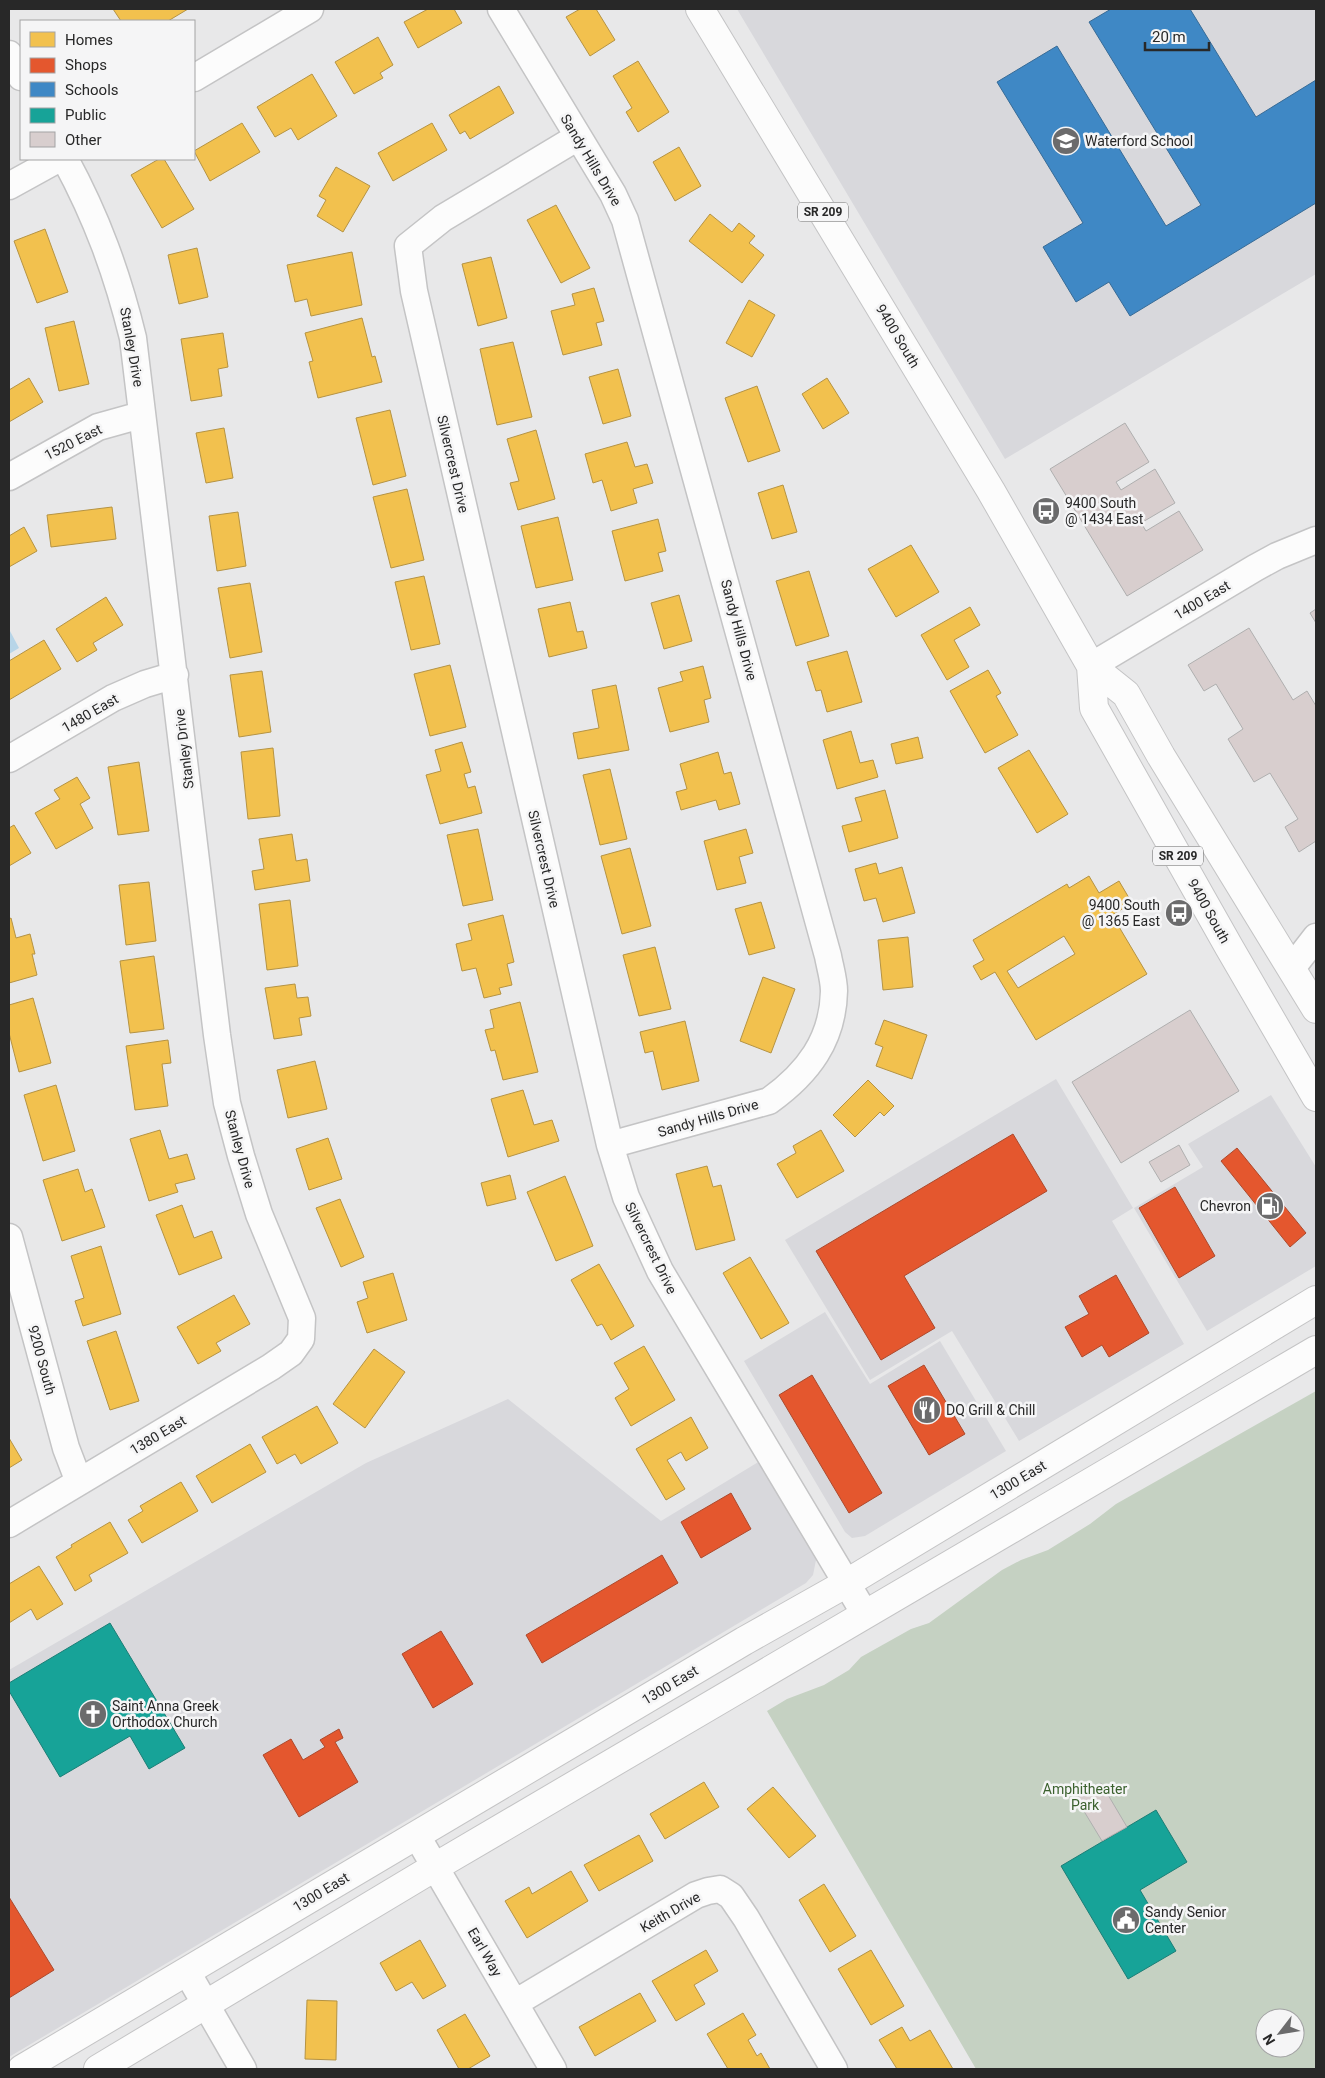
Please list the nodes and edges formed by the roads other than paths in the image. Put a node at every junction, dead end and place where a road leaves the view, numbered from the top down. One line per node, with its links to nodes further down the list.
1 (310, 9): 6 (street)
2 (501, 9): 7 (street, Sandy Hills Drive)
3 (700, 9): 14 (main road, 9400 South / SR 209)
4 (9, 54): 5 (street)
5 (20, 75)
6 (195, 77)
7 (578, 137): 21 (street, Silvercrest Drive); 21 (street, Sandy Hills Drive)
8 (56, 160): 10 (street)
9 (65, 160): 11 (street, Stanley Drive)
10 (9, 186)
11 (141, 415): 12 (street, 1520 East); 15 (street, Stanley Drive)
12 (9, 477)
13 (1316, 540): 14 (street, 1400 East)
14 (1091, 666): 18 (main road, 9400 South / SR 209); 20 (main road, 9400 South / SR 209)
15 (175, 675): 16 (street, 1480 East); 24 (street, Stanley Drive)
16 (9, 759)
17 (1316, 937): 18 (street)
18 (1292, 968): 19 (main road, 9400 South / SR 209)
19 (1316, 1009)
20 (1316, 1097)
21 (610, 1145): 28 (street, Silvercrest Drive)
22 (9, 1236): 26 (street, 9200 South)
23 (1316, 1300): 28 (main road, 1300 East)
24 (301, 1339): 26 (street, 1380 East)
25 (1316, 1350): 29 (main road)
26 (79, 1482): 27 (street, 1380 East)
27 (9, 1524)
28 (847, 1583): 29 (street, Silvercrest Drive); 30 (main road, 1300 East)
29 (865, 1614): 31 (main road)
30 (417, 1836): 31 (street, Earl Way); 32 (main road, 1300 East)
31 (435, 1867): 33 (street, Earl Way); 34 (main road)
32 (187, 1972): 34 (street); 35 (main road, 1300 East)
33 (515, 2003): 38 (street, Earl Way); 39 (street, Keith Drive)
34 (205, 2004): 36 (main road); 37 (street)
35 (22, 2069)
36 (98, 2069)
37 (243, 2069)
38 (553, 2069)
39 (834, 2069)

